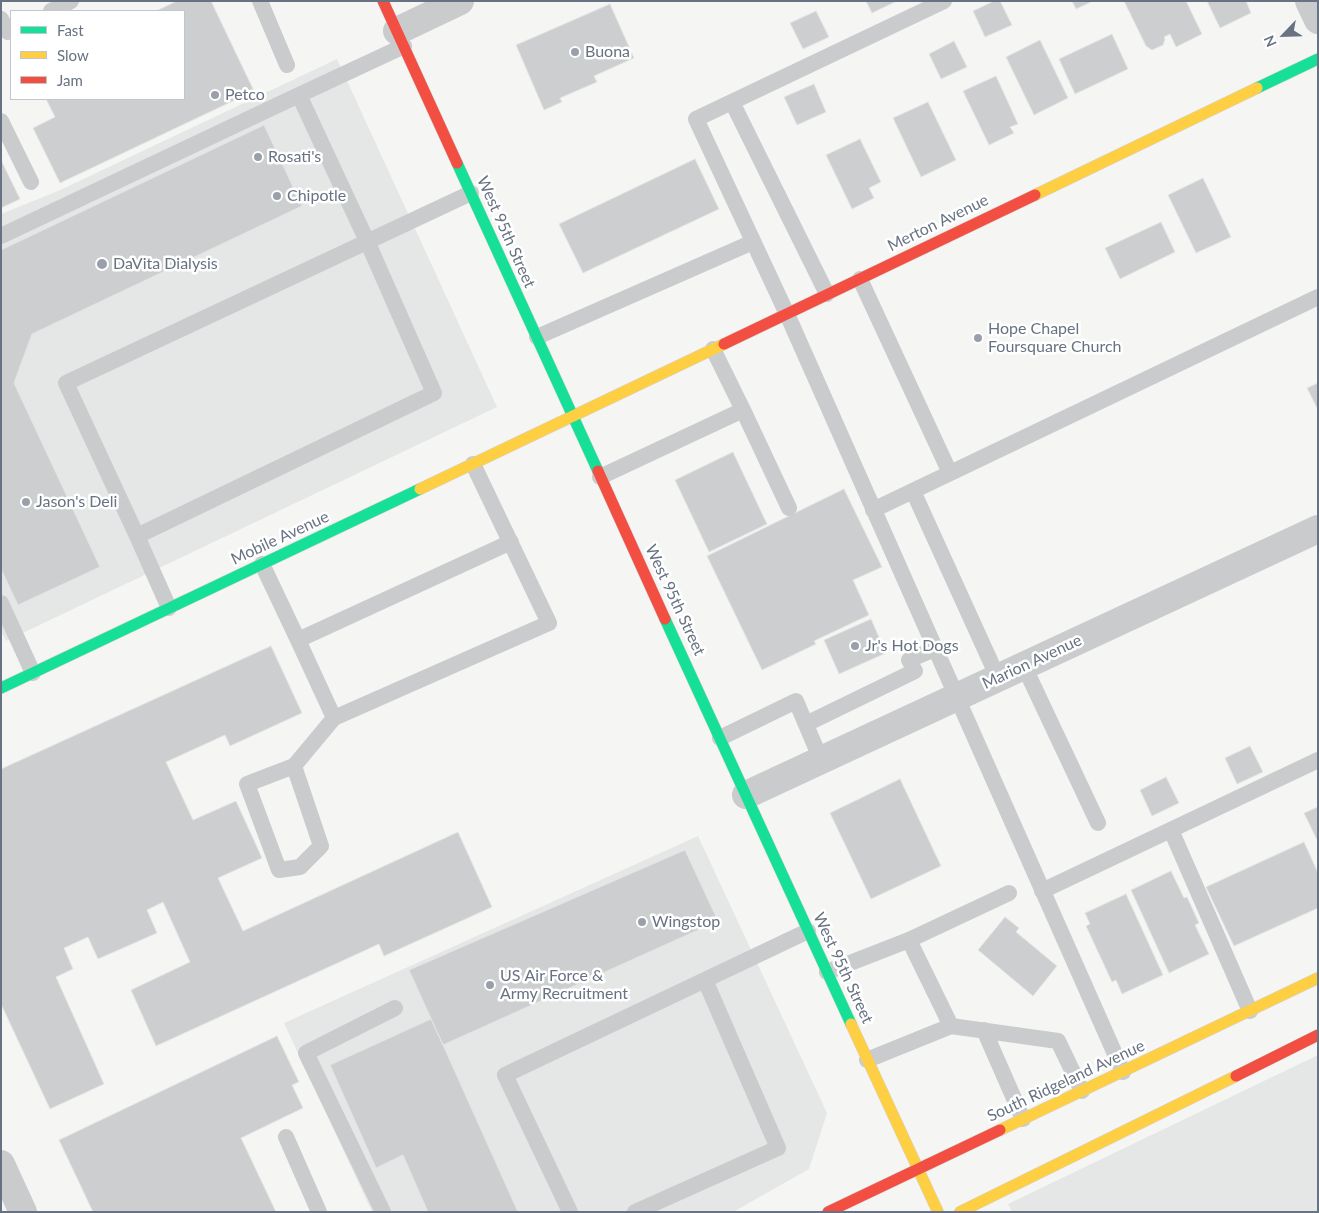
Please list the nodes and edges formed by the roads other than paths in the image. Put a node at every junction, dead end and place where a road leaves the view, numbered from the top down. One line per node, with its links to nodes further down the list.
1 (71, 1): 7 (lane)
2 (260, 1): 13 (lane)
3 (383, 1): 11 (main road, West 95th Street)
4 (460, 1): 11 (street)
5 (944, 1): 15 (lane)
6 (1309, 1): 9 (street)
7 (53, 10)
8 (1, 19): 10 (lane)
9 (1318, 20)
10 (10, 31)
11 (400, 39): 14 (lane); 18 (main road, West 95th Street)
12 (1318, 59): 22 (main road, Merton Avenue)
13 (287, 65)
14 (299, 95): 19 (lane); 20 (lane)
15 (732, 102): 21 (lane); 23 (lane)
16 (1, 121): 17 (lane)
17 (31, 182)
18 (471, 193): 20 (lane); 26 (main road, West 95th Street)
19 (1, 236)
20 (366, 241): 37 (lane); 37 (lane)
21 (753, 242): 25 (lane); 26 (lane)
22 (860, 279): 23 (main road, Merton Avenue); 31 (lane)
23 (828, 294): 25 (main road, Merton Avenue)
24 (1318, 297): 31 (lane)
25 (787, 314): 27 (main road, Merton Avenue); 35 (lane)
26 (537, 337): 29 (main road, West 95th Street)
27 (713, 349): 28 (lane); 29 (main road, Merton Avenue)
28 (743, 410): 32 (lane); 34 (lane)
29 (573, 416): 30 (main road, Mobile Avenue); 32 (main road, West 95th Street)
30 (473, 464): 38 (lane); 39 (main road, Mobile Avenue)
31 (950, 473): 33 (lane)
32 (600, 477): 51 (main road, West 95th Street)
33 (913, 491): 35 (lane); 46 (lane)
34 (789, 508)
35 (873, 510): 43 (lane)
36 (1318, 529): 44 (street, Marion Avenue)
37 (137, 536): 41 (lane)
38 (511, 542): 42 (lane); 49 (lane)
39 (262, 564): 41 (main road, Mobile Avenue); 42 (lane)
40 (1, 603): 45 (lane)
41 (169, 608): 45 (main road, Mobile Avenue)
42 (298, 640): 49 (lane)
43 (935, 649): 48 (lane); 50 (lane)
44 (1024, 666): 46 (street, Marion Avenue); 56 (lane)
45 (33, 673): 47 (main road, Mobile Avenue)
46 (998, 678): 48 (street, Marion Avenue)
47 (1, 688)
48 (956, 697): 52 (street, Marion Avenue); 58 (lane)
49 (334, 718): 54 (lane)
50 (806, 724): 51 (lane); 52 (lane)
51 (720, 738): 55 (main road, West 95th Street)
52 (821, 760): 55 (street, Marion Avenue)
53 (1318, 760): 57 (lane)
54 (294, 766): 54 (lane)
55 (746, 795): 60 (main road, West 95th Street)
56 (1098, 823)
57 (1171, 830): 58 (lane); 66 (lane)
58 (1042, 891): 71 (lane)
59 (1009, 893): 61 (lane)
60 (808, 931): 62 (main road, West 95th Street); 64 (lane)
61 (909, 940): 62 (lane); 67 (lane)
62 (827, 972): 70 (main road, West 95th Street)
63 (1318, 978): 66 (main road, South Ridgeland Avenue)
64 (706, 980): 80 (lane); 81 (lane)
65 (395, 1008): 79 (lane)
66 (1250, 1011): 71 (main road, South Ridgeland Avenue)
67 (951, 1026): 68 (lane); 70 (lane)
68 (984, 1030): 72 (lane); 73 (lane)
69 (1318, 1035): 84 (main road)
70 (867, 1060): 76 (main road, West 95th Street)
71 (1123, 1072): 72 (main road, South Ridgeland Avenue)
72 (1082, 1090): 73 (main road, South Ridgeland Avenue)
73 (1024, 1119): 76 (main road, South Ridgeland Avenue)
74 (286, 1138): 78 (lane)
75 (1, 1164): 77 (street)
76 (918, 1168): 82 (main road, South Ridgeland Avenue); 83 (main road, West 95th Street)
77 (23, 1212)
78 (319, 1212)
79 (383, 1212)
80 (570, 1212)
81 (635, 1212)
82 (828, 1212)
83 (938, 1212)
84 (960, 1212)

